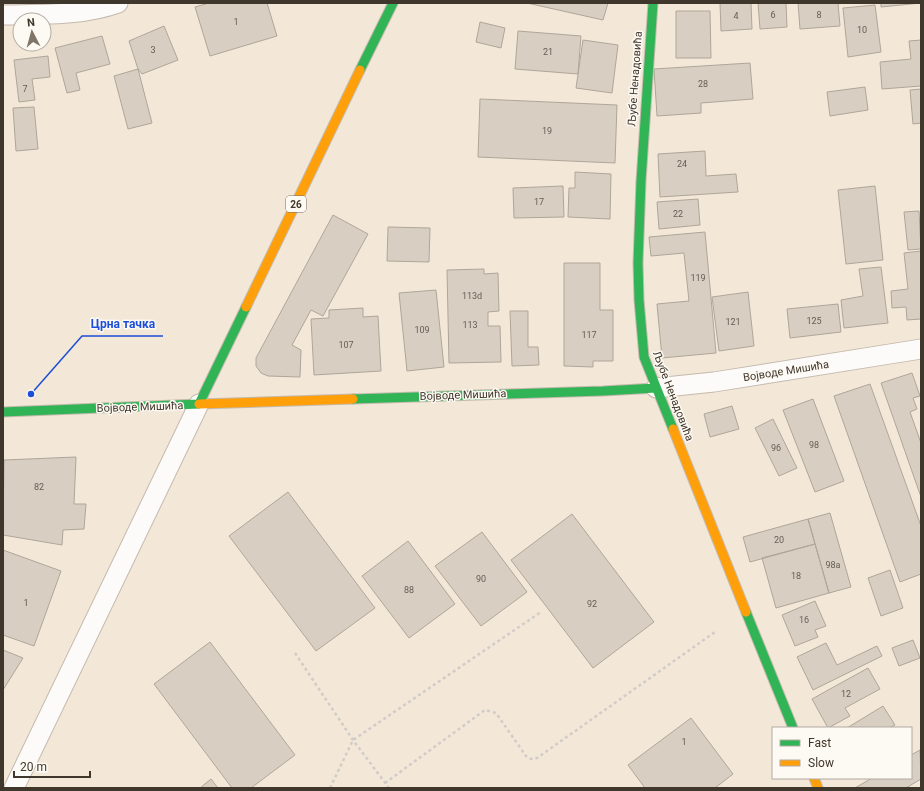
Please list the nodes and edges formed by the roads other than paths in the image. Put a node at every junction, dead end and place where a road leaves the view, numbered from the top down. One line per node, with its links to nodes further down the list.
1 (118, 3): 4 (street)
2 (393, 3): 7 (street, 26)
3 (653, 3): 6 (street, Љубе Ненадовића)
4 (3, 15)
5 (921, 349): 6 (street, Војводе Мишића)
6 (656, 388): 7 (street, Војводе Мишића); 9 (street, Љубе Ненадовића)
7 (199, 404): 8 (street, Војводе Мишића); 10 (street)
8 (3, 412)
9 (793, 727)
10 (14, 788)

